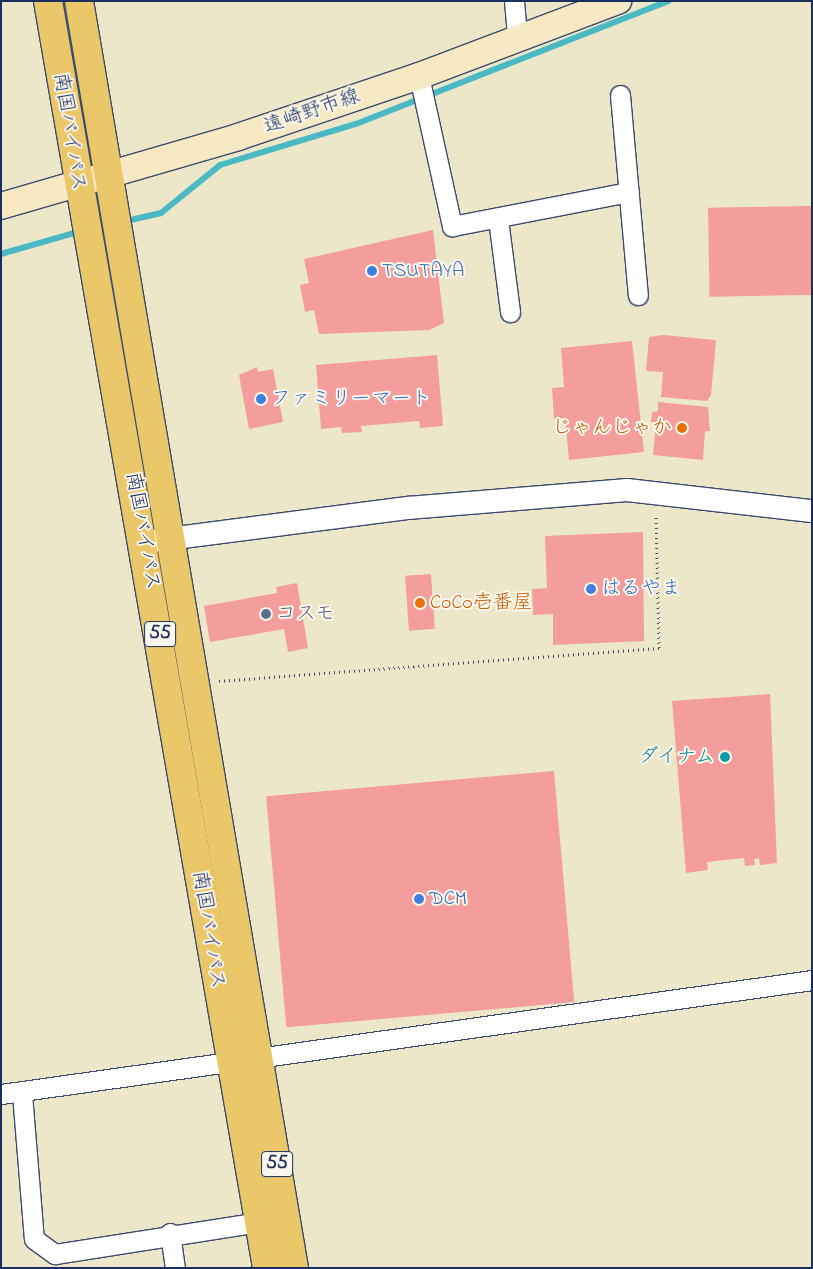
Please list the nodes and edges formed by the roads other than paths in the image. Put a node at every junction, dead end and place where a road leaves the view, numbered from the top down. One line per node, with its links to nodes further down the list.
1 (48, 1): 9 (highway, 南国バイパス / 55)
2 (79, 1): 8 (highway, 南国バイパス / 55)
3 (514, 1): 5 (street)
4 (605, 4): 5 (main road, 遠崎野市線)
5 (517, 39): 6 (main road, 遠崎野市線)
6 (421, 84): 8 (main road, 遠崎野市線); 12 (street)
7 (620, 95): 10 (street)
8 (109, 177): 9 (main road, 遠崎野市線); 16 (highway, 南国バイパス / 55)
9 (78, 184): 11 (main road, 遠崎野市線); 17 (highway, 南国バイパス / 55)
10 (629, 192): 12 (street); 13 (street)
11 (1, 206)
12 (498, 218): 14 (street)
13 (638, 295)
14 (510, 312)
15 (812, 511): 16 (street)
16 (172, 538): 17 (street); 19 (highway, 南国バイパス / 55)
17 (145, 542): 20 (highway, 南国バイパス / 55)
18 (812, 980): 19 (street)
19 (259, 1060): 20 (street); 27 (highway, 南国バイパス / 55)
20 (230, 1064): 22 (street); 23 (highway, 南国バイパス / 55)
21 (1, 1094): 22 (street)
22 (22, 1094): 24 (street)
23 (259, 1222): 24 (street); 26 (highway, 南国バイパス / 55)
24 (170, 1233): 25 (street)
25 (175, 1268)
26 (267, 1268)
27 (294, 1268)

